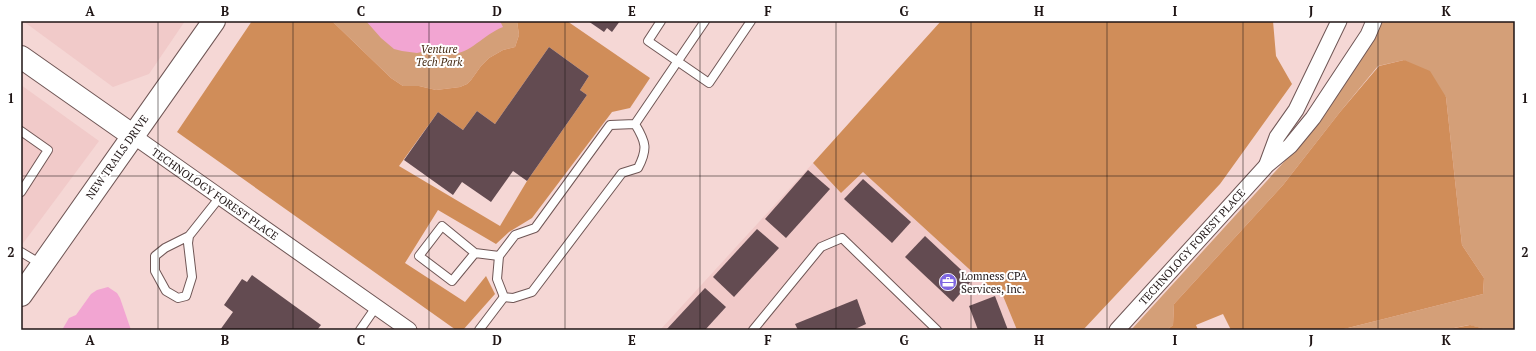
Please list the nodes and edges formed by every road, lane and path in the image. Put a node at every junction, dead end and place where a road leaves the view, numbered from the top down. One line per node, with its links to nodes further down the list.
1 (214, 21): 11 (street, NEW TRAILS DRIVE)
2 (661, 21): 8 (lane)
3 (706, 21): 8 (lane)
4 (750, 21): 8 (lane)
5 (1339, 21): 12 (street, TECHNOLOGY FOREST PLACE)
6 (1374, 21): 12 (street, TECHNOLOGY FOREST PLACE)
7 (21, 57): 11 (street, TECHNOLOGY FOREST PLACE)
8 (677, 61): 9 (lane)
9 (635, 124): 18 (lane); 21 (lane)
10 (21, 131): 13 (lane)
11 (132, 135): 14 (street, TECHNOLOGY FOREST PLACE); 19 (street, NEW TRAILS DRIVE)
12 (1267, 164): 28 (street, TECHNOLOGY FOREST PLACE)
13 (21, 192)
14 (220, 197): 15 (lane); 22 (street, TECHNOLOGY FOREST PLACE)
15 (189, 236): 15 (lane)
16 (21, 252): 19 (lane)
17 (475, 253): 17 (lane); 18 (lane)
18 (499, 256): 21 (lane)
19 (42, 264): 20 (street, NEW TRAILS DRIVE)
20 (21, 295)
21 (504, 297): 25 (lane)
22 (376, 307): 23 (lane); 24 (street, TECHNOLOGY FOREST PLACE)
23 (360, 330)
24 (409, 330)
25 (479, 330)
26 (752, 330): 27 (lane)
27 (937, 330)
28 (1116, 330)

